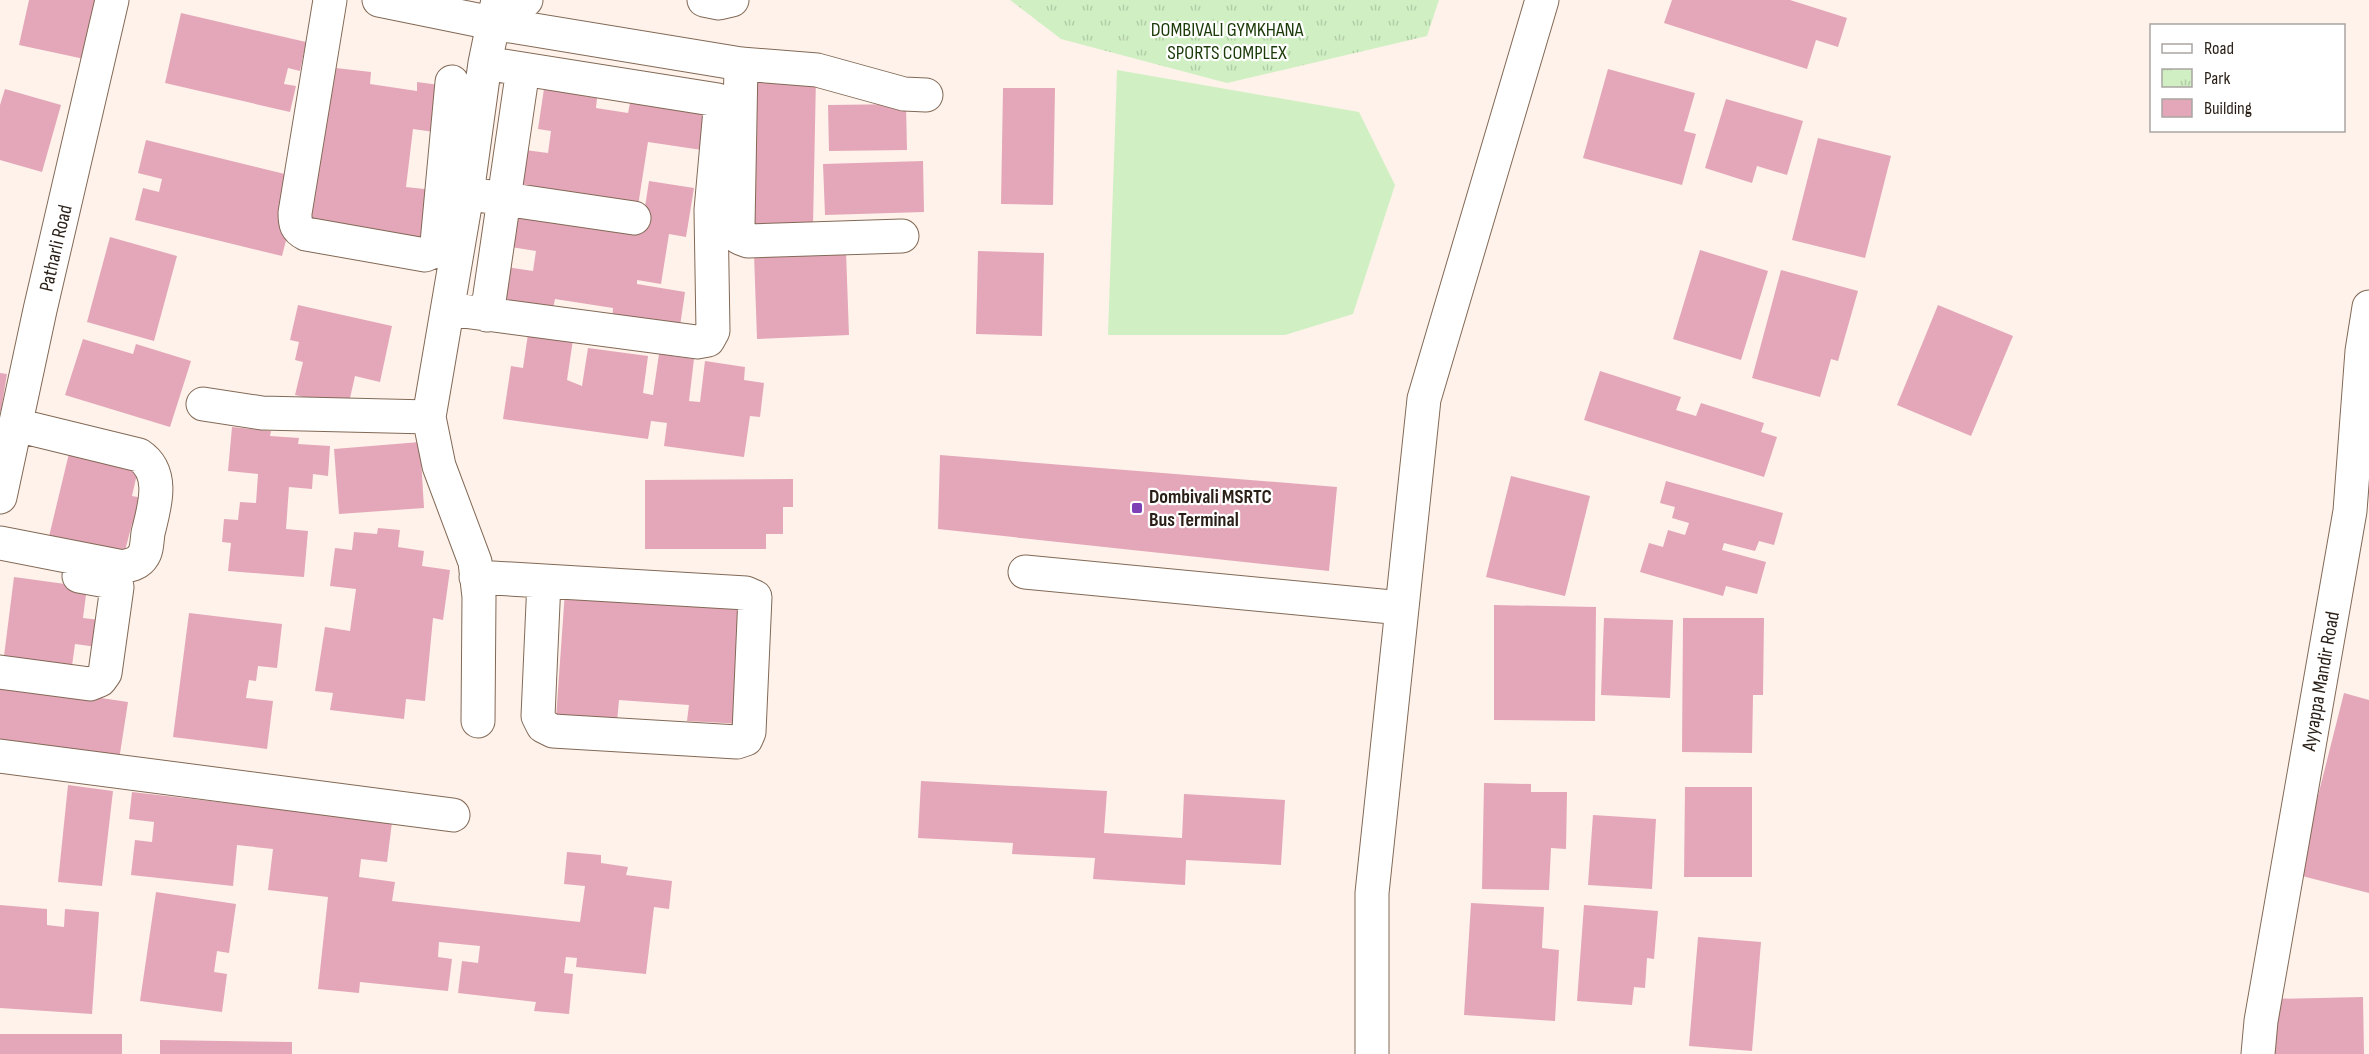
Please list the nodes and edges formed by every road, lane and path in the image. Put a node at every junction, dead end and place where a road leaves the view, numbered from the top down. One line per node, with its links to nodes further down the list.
1 (112, 0): 23 (street, Patharli Road)
2 (330, 0): 14 (street)
3 (379, 0): 8 (street)
4 (526, 0): 8 (street)
5 (704, 0): 6 (street)
6 (732, 0)
7 (1542, 0): 31 (street)
8 (495, 12): 9 (street); 10 (street)
9 (485, 63): 11 (street); 14 (street)
10 (741, 64): 13 (street); 17 (street)
11 (523, 69): 15 (street); 20 (street)
12 (452, 82): 14 (street)
13 (926, 95)
14 (461, 176): 15 (street); 19 (street)
15 (505, 199): 16 (street); 20 (street)
16 (634, 218)
17 (902, 236)
18 (2369, 307): 25 (street, Ayyappa Mandir Road)
19 (448, 309): 20 (street); 22 (street)
20 (487, 315)
21 (203, 404): 22 (street)
22 (429, 417): 29 (street)
23 (16, 425): 24 (street, Patharli Road); 26 (street)
24 (0, 497)
25 (2360, 512): 37 (street, Ayyappa Mandir Road)
26 (0, 543)
27 (0, 560): 32 (street)
28 (1025, 572): 31 (street)
29 (476, 577): 30 (street); 33 (street)
30 (544, 581): 30 (street)
31 (1402, 608): 36 (street)
32 (0, 672)
33 (478, 721)
34 (0, 756): 35 (street)
35 (453, 815)
36 (1372, 1054)
37 (2258, 1054)

